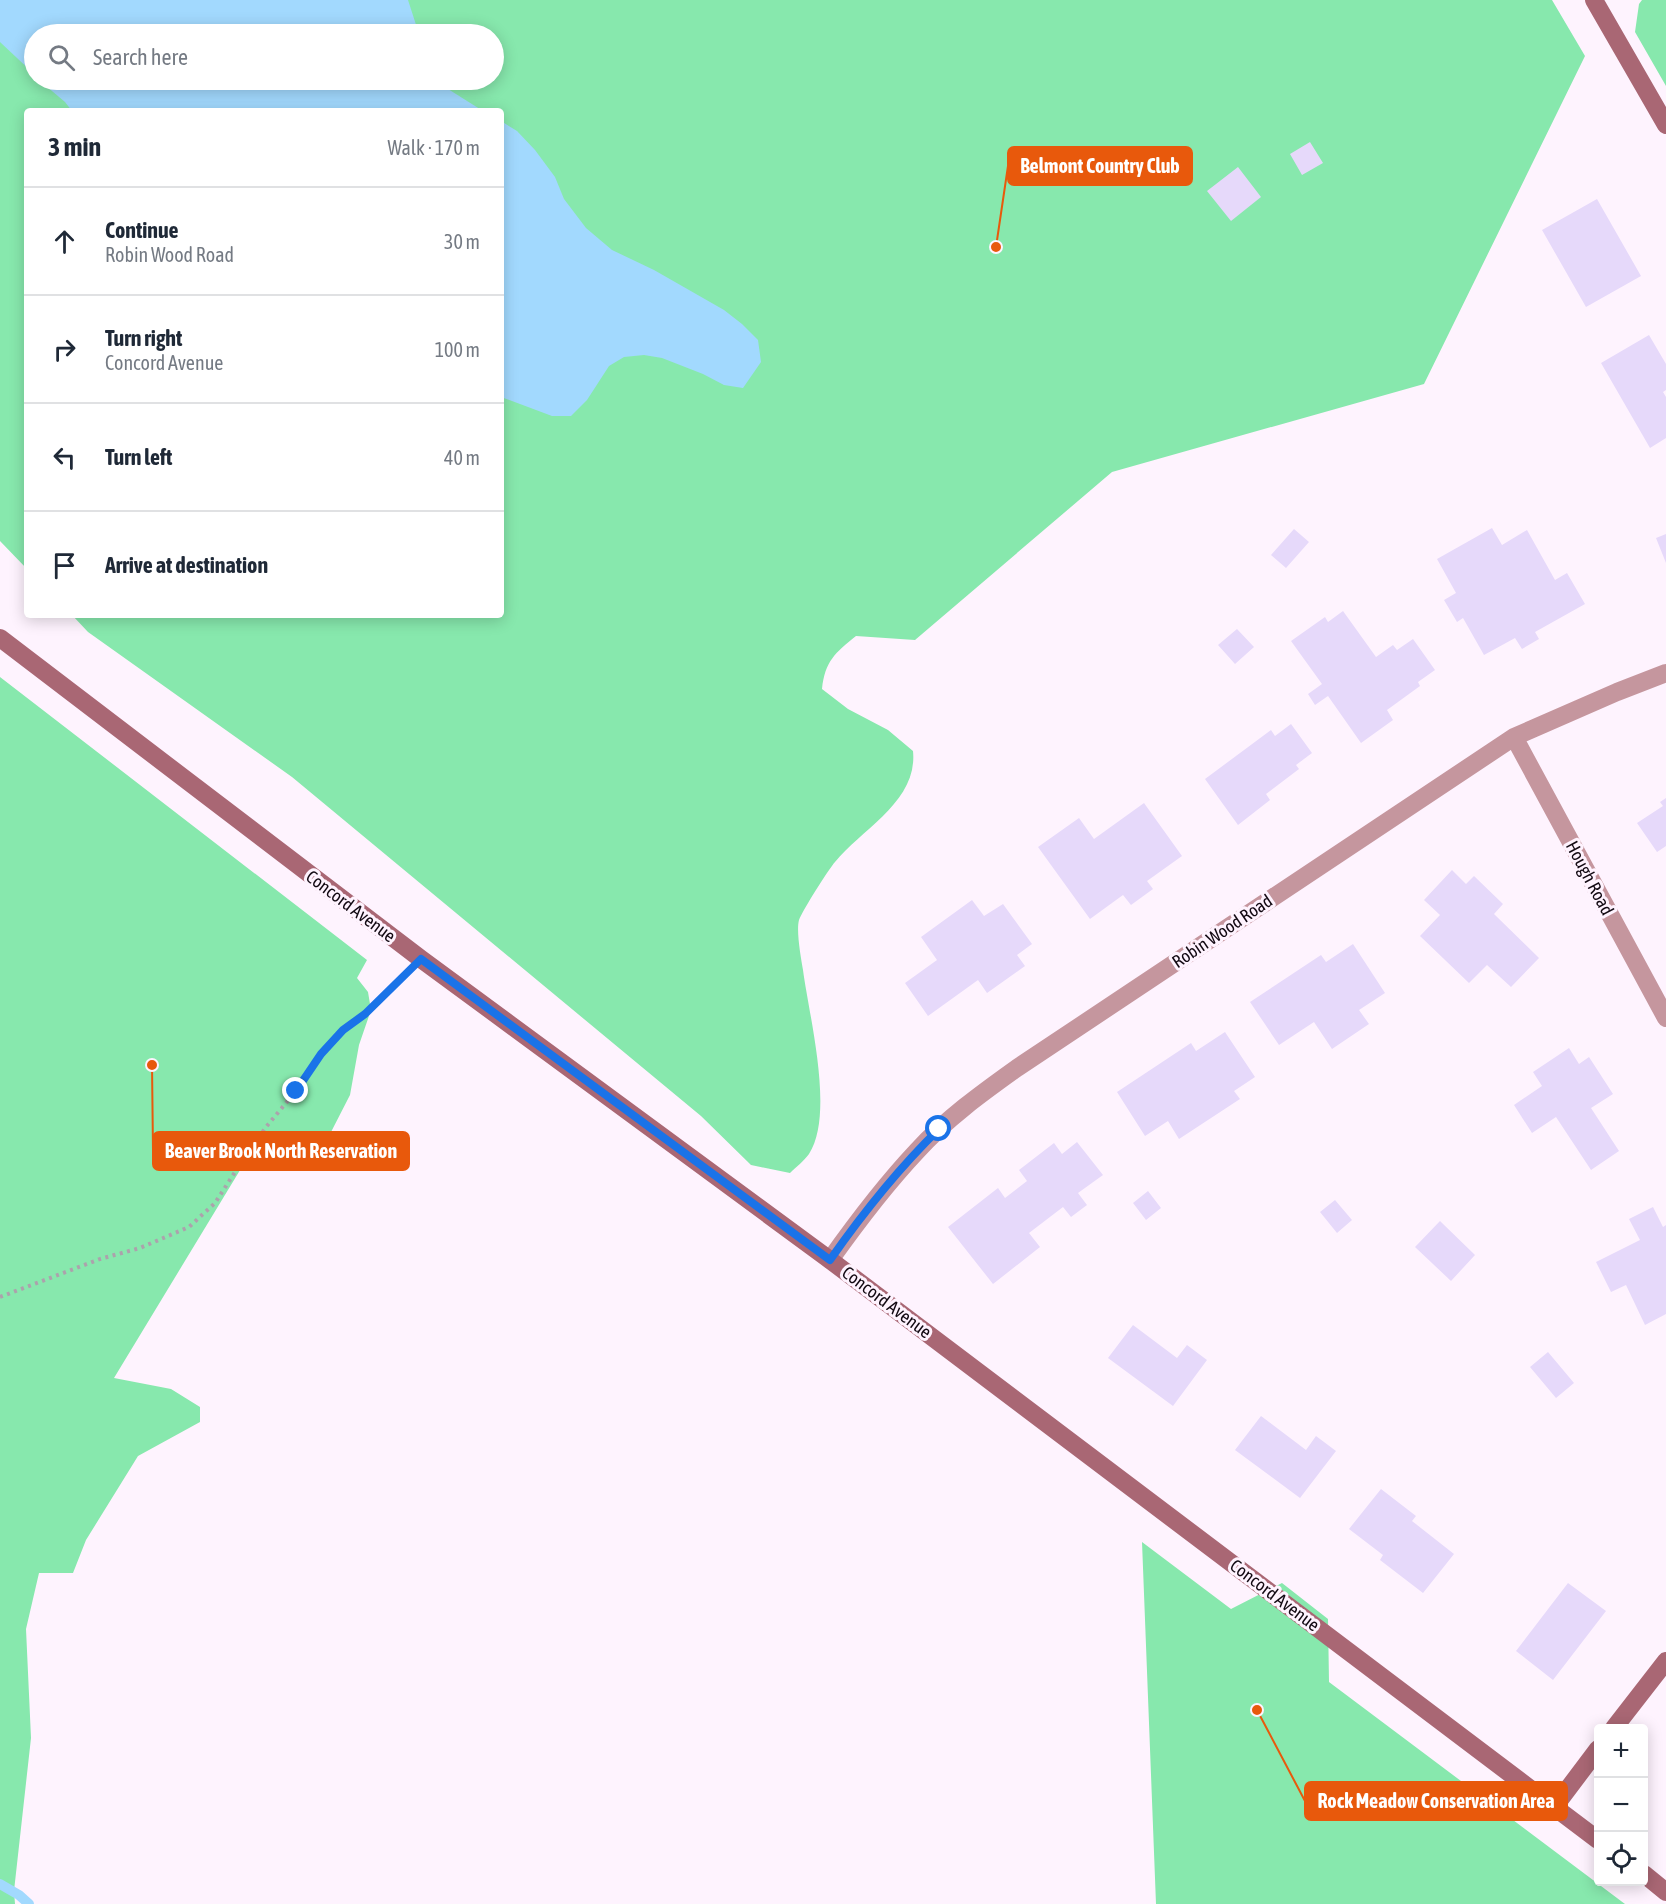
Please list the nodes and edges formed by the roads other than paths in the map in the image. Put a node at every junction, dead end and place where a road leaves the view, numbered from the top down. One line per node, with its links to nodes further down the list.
1 (1594, 0): 2 (main road)
2 (1666, 125)
3 (0, 638): 7 (main road, Concord Avenue)
4 (1666, 673): 5 (street, Robin Wood Road)
5 (1514, 737): 6 (street, Hough Road); 7 (street, Robin Wood Road)
6 (1666, 1018)
7 (830, 1260): 11 (main road, Concord Avenue)
8 (1666, 1661): 9 (main road)
9 (1617, 1724)
10 (1594, 1755): 11 (main road)
11 (1555, 1806): 12 (main road, Concord Avenue)
12 (1594, 1836)
13 (1648, 1877): 14 (main road)
14 (1666, 1892)

